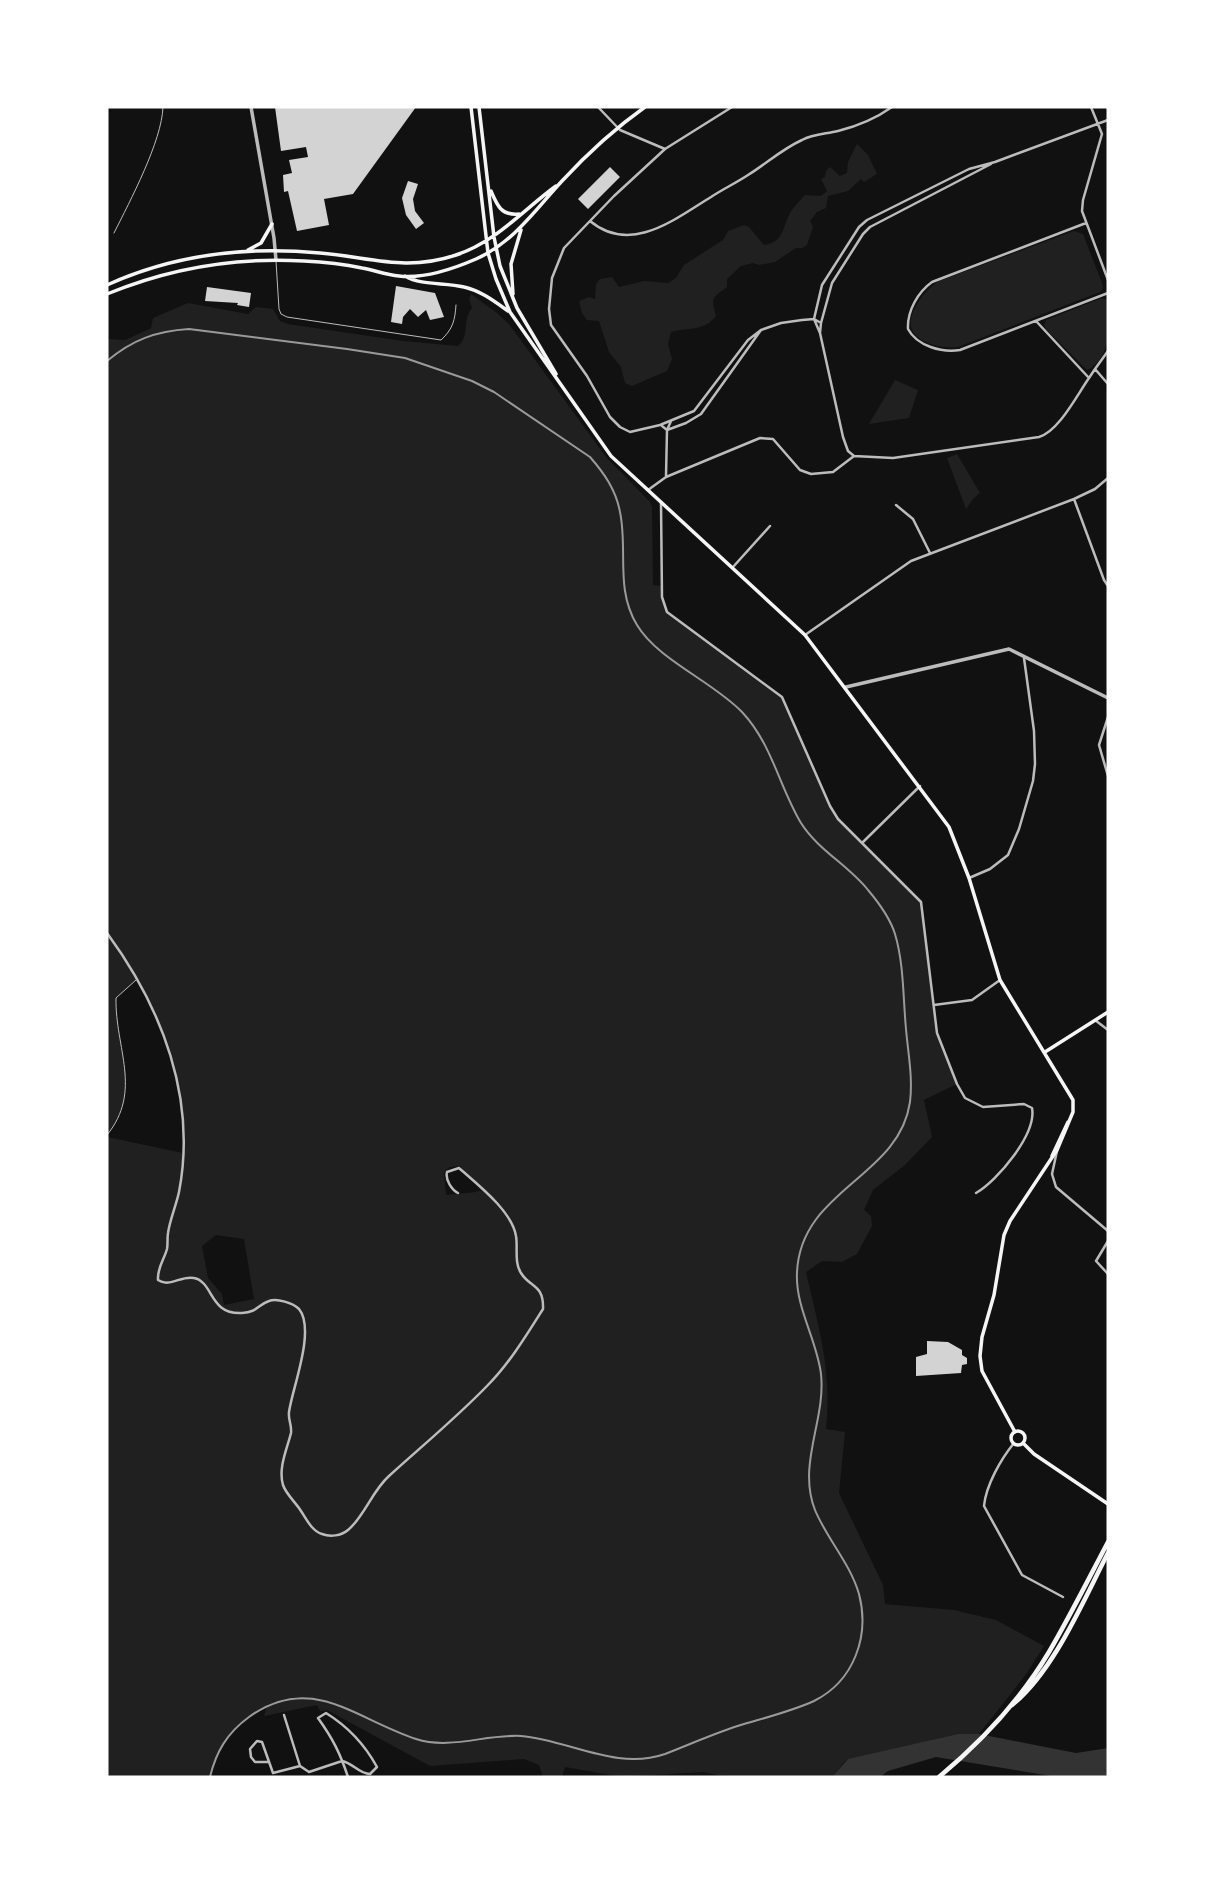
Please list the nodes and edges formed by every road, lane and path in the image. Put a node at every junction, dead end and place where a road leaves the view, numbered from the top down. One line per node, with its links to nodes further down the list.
1 (163, 107): 22 (lane)
2 (251, 107): 20 (street)
3 (471, 107): 24 (main road)
4 (479, 107): 16 (main road)
5 (598, 107): 12 (street)
6 (645, 107): 12 (main road)
7 (732, 107): 13 (street)
8 (892, 107): 18 (street)
9 (1091, 107): 11 (street)
10 (1108, 120): 11 (street)
11 (1100, 124): 14 (street); 19 (street)
12 (616, 127): 13 (street); 15 (main road)
13 (665, 149): 18 (street)
14 (995, 162): 38 (street); 40 (street)
15 (558, 185): 17 (main road); 21 (main road)
16 (490, 189): 17 (main road); 23 (main road)
17 (521, 214): 23 (main road)
18 (590, 221): 49 (street)
19 (1086, 223): 31 (street); 39 (street)
20 (272, 224): 26 (street); 27 (main road)
21 (522, 228): 25 (main road); 36 (main road)
22 (114, 233)
23 (494, 237): 24 (main road); 25 (main road)
24 (486, 241): 26 (main road); 28 (main road)
25 (496, 248): 28 (main road); 36 (main road)
26 (276, 250): 27 (main road); 29 (street)
27 (247, 251): 32 (main road)
28 (488, 253): 30 (main road); 37 (main road)
29 (276, 260): 30 (main road); 34 (main road); 35 (lane)
30 (404, 276): 37 (main road)
31 (1108, 280)
32 (107, 285)
33 (1108, 293): 39 (street)
34 (107, 294)
35 (456, 305)
36 (517, 308): 45 (main road)
37 (510, 312): 45 (main road)
38 (814, 319): 40 (street); 41 (street); 42 (street)
39 (1036, 321): 46 (street)
40 (821, 323): 42 (street)
41 (761, 331): 48 (street); 50 (street)
42 (820, 333): 51 (street)
43 (1108, 351): 44 (street)
44 (1095, 369): 46 (street); 47 (street)
45 (556, 376): 54 (main road)
46 (1088, 378): 51 (street)
47 (1108, 384)
48 (671, 421): 49 (street); 50 (street)
49 (660, 425): 50 (street)
50 (667, 430): 52 (street)
51 (853, 456): 52 (street)
52 (666, 477): 54 (street)
53 (1108, 478): 55 (street)
54 (648, 490): 56 (main road)
55 (1074, 499): 59 (street); 61 (street)
56 (660, 502): 60 (main road); 69 (street)
57 (896, 505): 59 (street)
58 (771, 526): 60 (street)
59 (930, 553): 62 (street)
60 (733, 567): 62 (main road)
61 (1108, 586)
62 (805, 635): 64 (main road)
63 (1024, 655): 64 (street); 65 (street); 70 (street)
64 (846, 687): 68 (main road)
65 (1108, 698)
66 (1108, 717): 67 (street)
67 (1108, 776)
68 (920, 786): 69 (street); 70 (main road)
69 (861, 844): 74 (street)
70 (969, 878): 73 (main road)
71 (107, 933): 72 (street)
72 (137, 979): 80 (lane); 83 (street)
73 (1000, 980): 74 (street); 78 (main road)
74 (934, 1005): 84 (street)
75 (1108, 1012): 76 (main road)
76 (1095, 1020): 77 (street); 78 (main road)
77 (1108, 1030)
78 (1044, 1052): 79 (main road)
79 (1069, 1120): 81 (main road); 82 (main road)
80 (107, 1135)
81 (1057, 1150): 82 (main road); 85 (street)
82 (1052, 1157): 88 (main road)
83 (458, 1193)
84 (976, 1194)
85 (1108, 1231)
86 (1108, 1241): 87 (street)
87 (1108, 1274)
88 (1015, 1432): 89 (main road); 90 (main road)
89 (1014, 1443): 90 (main road); 94 (street)
90 (1023, 1443): 91 (main road)
91 (1108, 1504)
92 (1108, 1542): 93 (highway)
93 (1107, 1554): 102 (highway)
94 (1063, 1597)
95 (284, 1715): 98 (street)
96 (342, 1761): 96 (street); 99 (street); 101 (street)
97 (268, 1762): 97 (street); 98 (street)
98 (300, 1766): 99 (street)
99 (309, 1772): 100 (street)
100 (311, 1777)
101 (348, 1777)
102 (939, 1777)

